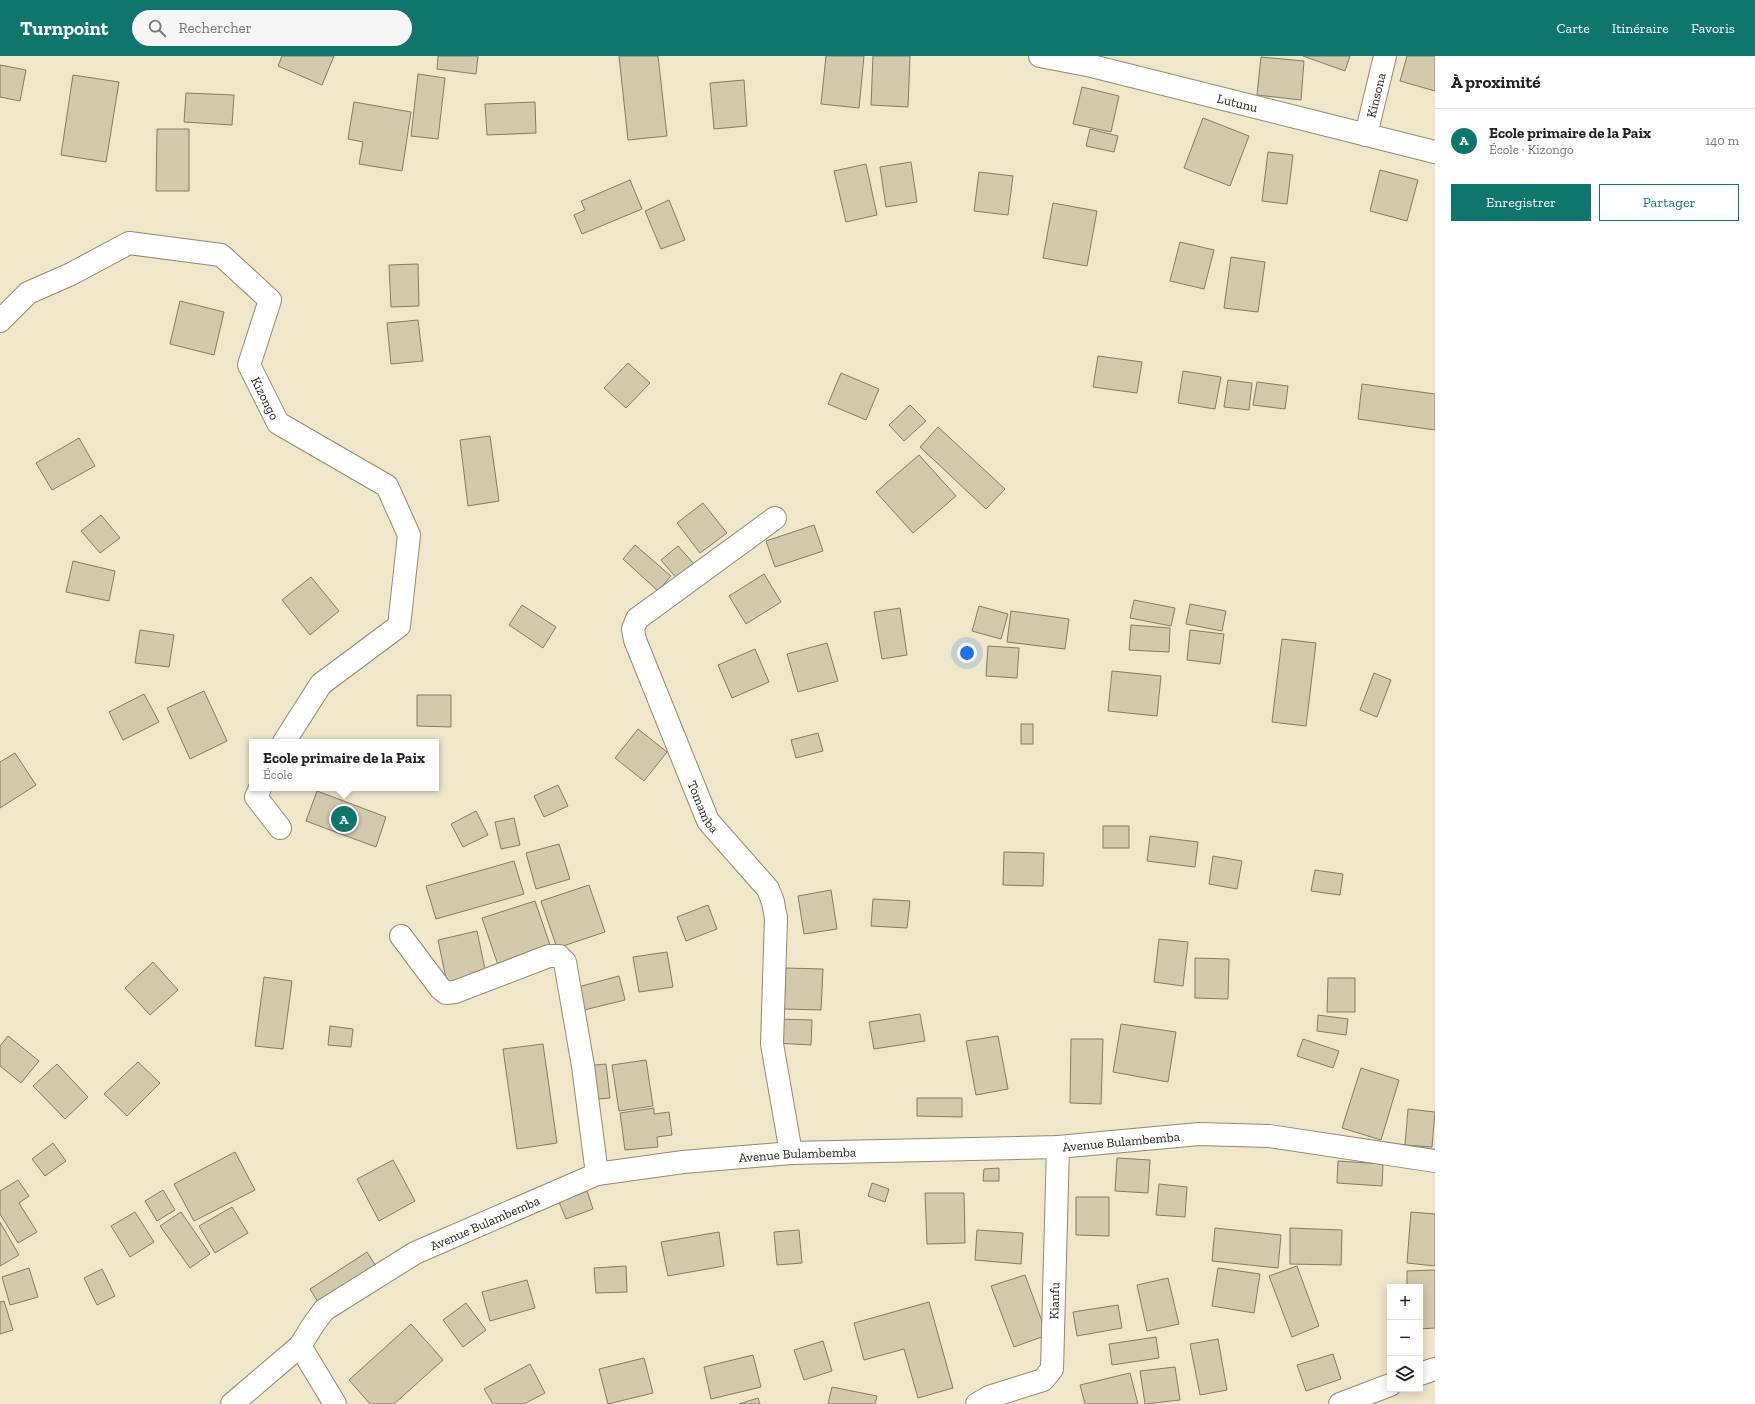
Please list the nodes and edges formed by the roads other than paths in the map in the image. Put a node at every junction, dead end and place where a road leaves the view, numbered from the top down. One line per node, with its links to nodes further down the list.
1 (1040, 56): 3 (street, Lutunu)
2 (1386, 56): 4 (street, Kinsona)
3 (1093, 61): 4 (street, Lutunu)
4 (1366, 135): 5 (street, Lutunu)
5 (1435, 152)
6 (0, 321): 8 (street, Kizongo)
7 (775, 518): 13 (street, Tomamba)
8 (286, 739)
9 (258, 791): 10 (street)
10 (280, 828)
11 (401, 936): 15 (street)
12 (1058, 1147): 13 (street, Avenue Bulambemba); 14 (street, Avenue Bulambemba); 22 (street, Kianfu)
13 (791, 1153): 15 (street, Avenue Bulambemba)
14 (1435, 1161)
15 (597, 1174): 16 (street, Avenue Bulambemba)
16 (300, 1346): 20 (street, Avenue Bulambemba); 21 (street)
17 (1435, 1369): 18 (street)
18 (1423, 1373)
19 (1387, 1386): 23 (street)
20 (232, 1404)
21 (335, 1404)
22 (977, 1404)
23 (1340, 1404)

